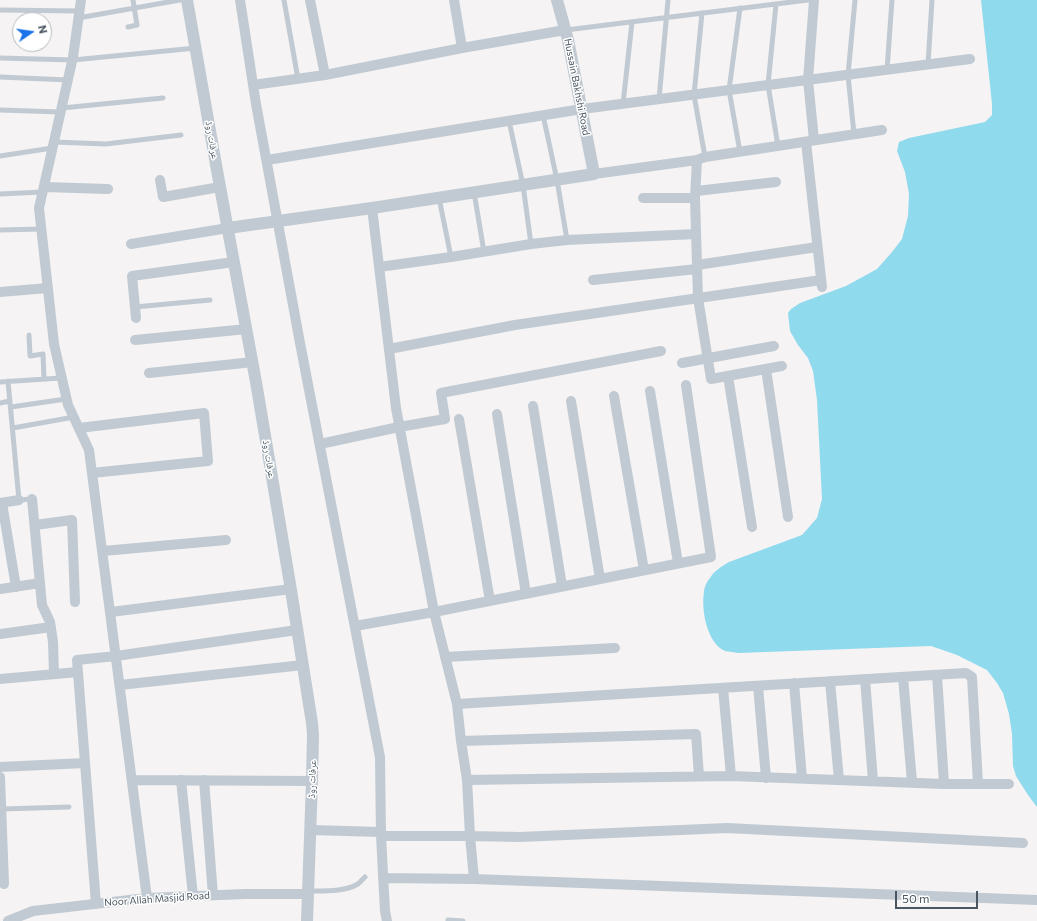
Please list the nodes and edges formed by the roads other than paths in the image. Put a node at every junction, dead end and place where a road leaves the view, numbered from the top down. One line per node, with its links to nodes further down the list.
1 (81, 0): 21 (street)
2 (133, 0): 17 (lane)
3 (180, 0): 17 (lane)
4 (187, 0): 26 (street, عرفات روڈ)
5 (240, 0): 39 (street)
6 (284, 0): 36 (lane)
7 (310, 0): 33 (street)
8 (454, 0): 27 (street)
9 (557, 0): 25 (street, Hussain Bakhshi Road)
10 (668, 0): 22 (lane)
11 (808, 0): 16 (lane)
12 (814, 0): 38 (street)
13 (855, 0): 34 (lane)
14 (892, 0): 32 (lane)
15 (932, 0): 31 (lane)
16 (776, 4): 18 (lane); 40 (lane)
17 (134, 8): 21 (lane); 24 (lane)
18 (740, 8): 20 (lane); 41 (lane)
19 (0, 10): 21 (lane)
20 (702, 13): 22 (lane); 42 (lane)
21 (79, 14): 30 (street)
22 (667, 18): 23 (lane); 44 (lane)
23 (632, 22): 25 (lane); 45 (lane)
24 (128, 27)
25 (565, 30): 27 (street); 46 (street, Hussain Bakhshi Road)
26 (196, 48): 30 (lane); 66 (street, عرفات روڈ)
27 (462, 48): 33 (street)
28 (0, 58): 30 (lane)
29 (970, 59): 31 (street)
30 (72, 60): 37 (street)
31 (928, 64): 32 (street)
32 (887, 70): 34 (street)
33 (325, 75): 36 (street)
34 (848, 75): 38 (street); 52 (lane)
35 (0, 77): 37 (lane)
36 (298, 79): 39 (street)
37 (68, 80): 48 (street)
38 (808, 80): 40 (street); 54 (street)
39 (253, 85): 60 (street)
40 (768, 85): 41 (street); 56 (lane)
41 (729, 90): 42 (street); 57 (lane)
42 (694, 95): 44 (street); 59 (lane)
43 (163, 98): 48 (lane)
44 (659, 99): 45 (street)
45 (623, 104): 46 (street)
46 (582, 109): 49 (street); 61 (street, Hussain Bakhshi Road)
47 (0, 110): 48 (lane)
48 (61, 110): 55 (street)
49 (544, 115): 50 (street); 63 (lane)
50 (509, 121): 60 (street); 65 (lane)
51 (882, 130): 52 (street)
52 (854, 134): 54 (street)
53 (181, 135): 55 (lane)
54 (810, 141): 56 (street); 83 (street)
55 (53, 145): 58 (lane); 68 (street)
56 (778, 146): 57 (street)
57 (740, 152): 59 (street)
58 (0, 156)
59 (701, 159): 61 (street); 71 (street)
60 (266, 160): 75 (street)
61 (594, 174): 63 (street)
62 (160, 180): 66 (street)
63 (557, 180): 65 (street); 80 (lane)
64 (776, 182): 71 (street)
65 (523, 185): 69 (street); 82 (lane)
66 (220, 187): 76 (street, عرفات روڈ)
67 (108, 189): 68 (street)
68 (43, 190): 70 (lane); 77 (street)
69 (474, 192): 72 (street); 84 (lane)
70 (0, 194)
71 (696, 195): 73 (street); 79 (street)
72 (439, 198): 74 (street); 85 (lane)
73 (643, 198)
74 (372, 208): 75 (street); 87 (street)
75 (278, 221): 76 (street); 128 (street)
76 (228, 228): 81 (street); 86 (street, عرفات روڈ)
77 (41, 229): 78 (lane); 90 (street)
78 (0, 230)
79 (696, 234): 80 (street); 88 (street)
80 (567, 240): 82 (street)
81 (131, 244)
82 (531, 244): 84 (street)
83 (817, 247): 88 (street); 92 (street)
84 (484, 252): 85 (street)
85 (451, 257): 87 (street)
86 (234, 262): 94 (street); 96 (street, عرفات روڈ)
87 (379, 267): 100 (street)
88 (697, 267): 89 (street); 92 (street)
89 (594, 280)
90 (48, 288): 91 (street); 109 (street)
91 (0, 292)
92 (698, 298): 100 (street); 102 (street)
93 (210, 300): 94 (lane)
94 (135, 307): 95 (street)
95 (136, 318)
96 (246, 329): 98 (street); 103 (street, عرفات روڈ)
97 (29, 335): 110 (lane)
98 (135, 340)
99 (774, 346): 102 (street)
100 (388, 348): 125 (street)
101 (661, 351): 125 (street)
102 (708, 358): 104 (street); 108 (street)
103 (253, 362): 107 (street); 145 (street, عرفات روڈ)
104 (682, 363)
105 (782, 366): 106 (street)
106 (766, 369): 108 (street); 133 (street)
107 (149, 373)
108 (728, 376): 135 (street)
109 (62, 378): 110 (lane); 116 (street)
110 (44, 379): 111 (lane)
111 (8, 381): 112 (lane); 117 (lane)
112 (0, 382)
113 (686, 385): 138 (street)
114 (650, 391): 138 (street)
115 (614, 396): 139 (street)
116 (66, 399): 121 (lane); 123 (street)
117 (10, 401): 119 (lane); 121 (lane)
118 (571, 401): 140 (street)
119 (0, 403)
120 (533, 406): 142 (street)
121 (11, 407): 126 (lane)
122 (497, 414): 146 (street)
123 (74, 417): 126 (lane); 127 (street)
124 (460, 419): 147 (street)
125 (399, 427): 128 (street); 150 (street)
126 (13, 428): 131 (lane)
127 (79, 428): 129 (street); 129 (street)
128 (320, 444): 151 (street)
129 (92, 473): 137 (street)
130 (32, 499): 131 (lane); 134 (street)
131 (20, 500): 132 (street)
132 (1, 503): 143 (street)
133 (788, 517)
134 (35, 525): 141 (street); 148 (street)
135 (752, 527)
136 (226, 540): 137 (street)
137 (103, 551): 149 (street)
138 (678, 564): 139 (street)
139 (644, 570): 140 (street)
140 (600, 579): 142 (street)
141 (40, 583): 143 (street); 152 (street)
142 (562, 586): 146 (street)
143 (16, 587): 144 (street)
144 (0, 589)
145 (291, 589): 149 (street); 153 (street, عرفات روڈ)
146 (526, 594): 147 (street)
147 (490, 601): 150 (street)
148 (75, 602)
149 (111, 612): 156 (street)
150 (434, 612): 151 (street); 157 (street)
151 (355, 626): 193 (street)
152 (51, 627): 154 (street); 160 (street)
153 (297, 630): 156 (street); 158 (street, عرفات روڈ)
154 (0, 634)
155 (615, 648): 157 (street)
156 (116, 656): 159 (street); 167 (street)
157 (445, 657): 170 (street)
158 (303, 665): 167 (street); 184 (street, عرفات روڈ)
159 (78, 672): 160 (street); 172 (street)
160 (54, 674): 163 (street)
161 (937, 675): 162 (street); 187 (street); 188 (street)
162 (903, 677): 164 (street); 186 (street)
163 (0, 679)
164 (865, 679): 165 (street); 185 (street)
165 (830, 681): 166 (street); 183 (street)
166 (794, 683): 168 (street); 178 (street)
167 (120, 685): 179 (street)
168 (758, 686): 169 (street); 177 (street)
169 (723, 688): 170 (street); 176 (street)
170 (457, 704): 171 (street)
171 (461, 741): 175 (street); 182 (street)
172 (85, 763): 173 (street); 205 (street)
173 (0, 767)
174 (0, 776): 191 (street)
175 (699, 776): 176 (street); 182 (street)
176 (732, 776): 177 (street)
177 (766, 778): 178 (street)
178 (802, 778): 183 (street)
179 (132, 780): 180 (street); 203 (street)
180 (181, 780): 181 (street); 202 (street)
181 (204, 780): 184 (street); 201 (street)
182 (467, 780): 194 (street)
183 (839, 780): 185 (street)
184 (312, 781): 192 (street, عرفات روڈ)
185 (873, 781): 186 (street)
186 (912, 782): 187 (street)
187 (944, 784): 188 (street)
188 (978, 784): 189 (street)
189 (1009, 784)
190 (69, 807): 191 (lane)
191 (1, 809): 199 (street)
192 (310, 830): 193 (street); 200 (street, عرفات روڈ)
193 (381, 834): 194 (street); 197 (street)
194 (470, 836): 195 (street); 198 (street)
195 (1023, 843)
196 (365, 877): 200 (lane)
197 (383, 878): 198 (street); 209 (street)
198 (474, 879): 204 (street)
199 (4, 884)
200 (308, 893): 201 (street, Noor Allah Masjid Road); 208 (street, عرفات روڈ)
201 (213, 895): 202 (street, Noor Allah Masjid Road)
202 (193, 896): 203 (street, Noor Allah Masjid Road)
203 (147, 898): 205 (street, Noor Allah Masjid Road)
204 (1037, 900)
205 (96, 904): 207 (street, Noor Allah Masjid Road)
206 (448, 920): 210 (lane)
207 (8, 921)
208 (307, 921)
209 (387, 921)
210 (463, 921)

